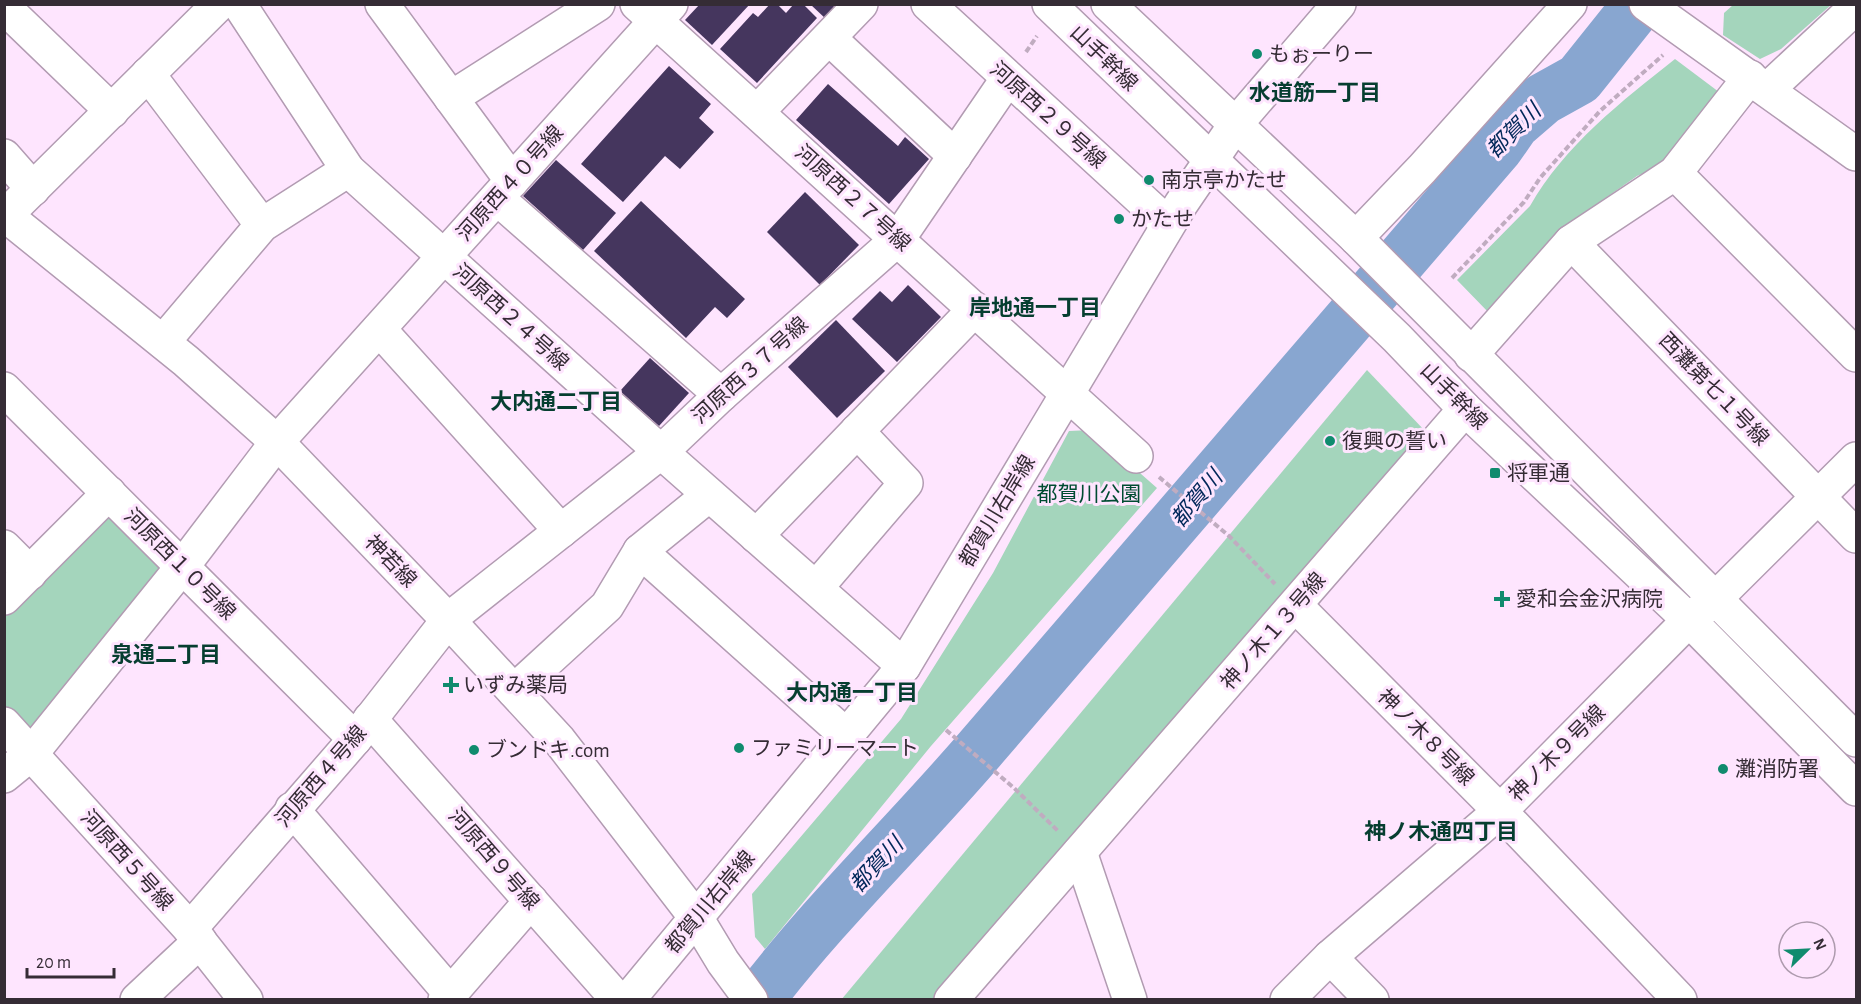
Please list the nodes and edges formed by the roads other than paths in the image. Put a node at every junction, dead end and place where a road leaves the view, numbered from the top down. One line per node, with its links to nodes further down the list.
1 (219, 4): 16 (street)
2 (238, 4): 27 (street, 河原西２４号線)
3 (382, 4): 19 (street)
4 (598, 4): 19 (street)
5 (861, 4): 15 (street)
6 (928, 4): 17 (street, 河原西２９号線)
7 (1049, 4): 26 (street, 山手幹線)
8 (1108, 4): 22 (street, 山手幹線)
9 (1339, 4): 22 (street, 都賀川右岸線)
10 (1570, 4): 34 (street)
11 (1646, 4): 18 (street)
12 (4, 7): 20 (street)
13 (1857, 7): 18 (street)
14 (654, 10): 21 (street, 河原西２７号線); 30 (street, 河原西４０号線)
15 (829, 38): 21 (street); 25 (street)
16 (148, 74): 20 (street); 33 (street)
17 (1008, 78): 25 (street, 河原西３７号線); 32 (street, 河原西２９号線)
18 (1759, 83): 23 (street); 28 (street)
19 (451, 98): 30 (street)
20 (112, 111): 29 (street)
21 (757, 112): 35 (street, 河原西２７号線)
22 (1235, 125): 26 (street, 都賀川右岸線); 34 (street, 山手幹線)
23 (1857, 154)
24 (4, 156): 29 (street)
25 (956, 156): 35 (street, 河原西３７号線)
26 (1211, 162): 32 (street, 都賀川右岸線); 46 (street, 山手幹線)
27 (348, 170): 33 (street); 37 (street, 河原西２４号線)
28 (1675, 173): 36 (street); 42 (street)
29 (33, 189): 31 (street)
30 (505, 190): 37 (street, 河原西４０号線); 45 (street)
31 (5, 215): 40 (street, 神若線)
32 (1168, 224): 44 (street, 都賀川右岸線)
33 (262, 225): 40 (street)
34 (1356, 238): 41 (street, 山手幹線)
35 (898, 239): 38 (street, 河原西２７号線); 45 (street, 河原西３７号線)
36 (1571, 242): 41 (street); 54 (street, 西灘第七１号線)
37 (444, 257): 39 (street, 河原西４０号線); 49 (street, 河原西２４号線)
38 (975, 309): 44 (street, 河原西２７号線); 47 (street)
39 (379, 329): 48 (street, 河原西４０号線); 55 (street)
40 (163, 342): 48 (street, 神若線)
41 (1471, 355): 64 (street, 山手幹線)
42 (1857, 355)
43 (4, 389): 52 (street, 河原西１０号線)
44 (1067, 393): 51 (street, 河原西２７号線); 68 (street, 都賀川右岸線)
45 (721, 395): 49 (street, 河原西３７号線)
46 (1465, 409): 65 (street, 神ノ木１３号線); 67 (street, 山手幹線)
47 (857, 431): 56 (street); 62 (street)
48 (277, 442): 60 (street, 河原西４０号線); 66 (street, 神若線)
49 (661, 452): 53 (street, 河原西２４号線); 55 (street, 河原西３７号線)
50 (1857, 459): 54 (street, 神ノ木９号線)
51 (1147, 466)
52 (109, 493): 60 (street, 河原西１０号線); 61 (street)
53 (709, 495): 56 (street, 河原西２４号線); 59 (street)
54 (1818, 497): 57 (street, 西灘第七１号線); 64 (street, 神ノ木９号線)
55 (561, 531): 66 (street, 河原西３７号線)
56 (756, 536): 62 (street, 河原西２４号線)
57 (1857, 536)
58 (4, 547): 61 (street)
59 (640, 551): 69 (street); 72 (street)
60 (182, 567): 71 (street, 河原西１０号線); 74 (street, 河原西４０号線)
61 (30, 573): 63 (street)
62 (816, 588): 68 (street, 河原西２４号線)
63 (4, 598)
64 (1716, 598): 67 (street, 神ノ木９号線); 73 (street, 山手幹線)
65 (1296, 606): 78 (street, 神ノ木８号線); 79 (street, 神ノ木１３号線)
66 (448, 620): 69 (street, 神若線); 71 (street, 河原西４号線)
67 (1689, 620): 76 (street, 山手幹線); 78 (street, 神ノ木９号線)
68 (904, 666): 72 (street, 都賀川右岸線)
69 (514, 691): 81 (street, 神若線)
70 (4, 724): 74 (street, 河原西５号線)
71 (363, 729): 77 (street, 河原西４号線); 80 (street, 河原西９号線)
72 (847, 736): 81 (street, 都賀川右岸線)
73 (1857, 740)
74 (31, 754): 75 (street, 河原西４０号線); 82 (street, 河原西５号線)
75 (4, 776)
76 (1857, 789)
77 (292, 810): 82 (street, 河原西４号線); 84 (street)
78 (1500, 811): 83 (street, 神ノ木９号線); 94 (street, 神ノ木８号線)
79 (1080, 852): 90 (street, 神ノ木１３号線); 91 (street)
80 (531, 901): 84 (street); 87 (street, 河原西９号線)
81 (697, 919): 88 (street, 都賀川右岸線); 89 (street, 神若線)
82 (195, 935): 85 (street, 河原西４号線); 86 (street, 河原西５号線)
83 (1330, 957): 92 (street, 神ノ木９号線); 93 (street)
84 (447, 996)
85 (136, 999)
86 (246, 999)
87 (618, 999)
88 (628, 999)
89 (751, 999)
90 (951, 999)
91 (1130, 999)
92 (1287, 999)
93 (1372, 999)
94 (1680, 999)

